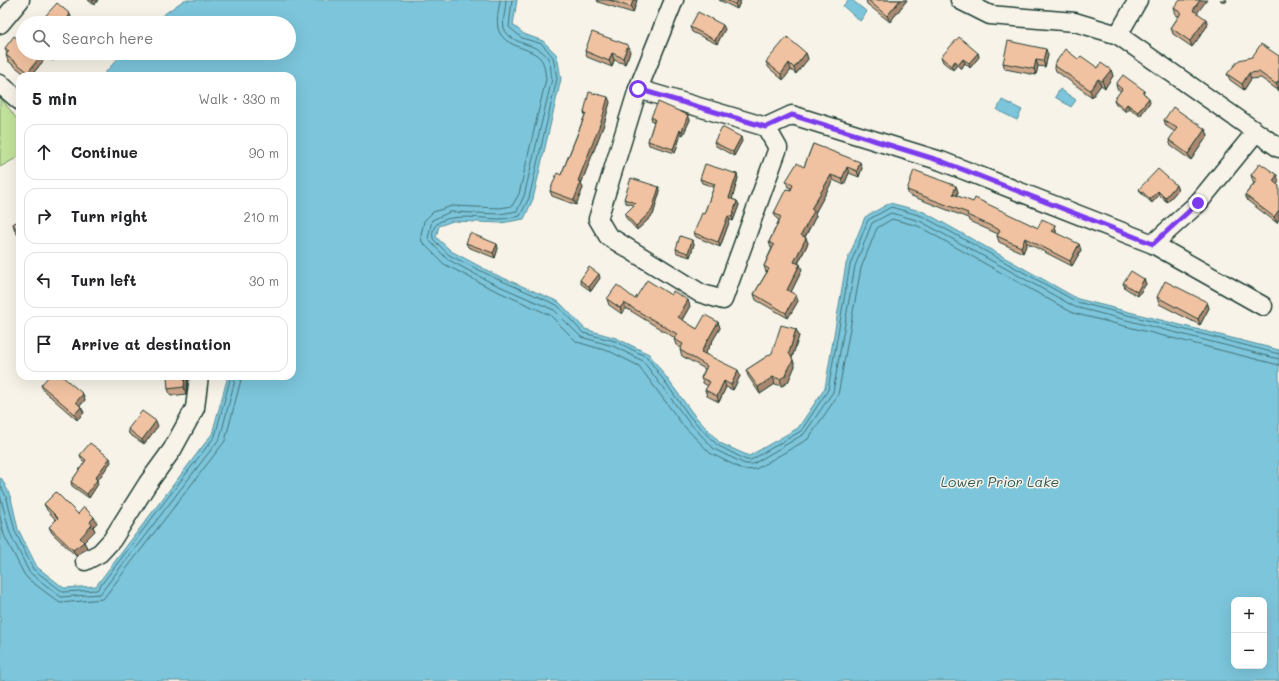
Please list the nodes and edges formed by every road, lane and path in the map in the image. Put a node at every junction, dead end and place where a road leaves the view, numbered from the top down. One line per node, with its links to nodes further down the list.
1 (20, 0): 5 (street)
2 (674, 0): 8 (street)
3 (960, 0): 6 (street)
4 (1138, 0): 6 (street)
5 (0, 24)
6 (1118, 35): 11 (street)
7 (0, 84): 9 (street)
8 (638, 89): 10 (street); 10 (street)
9 (16, 98)
10 (766, 127): 13 (street)
11 (1255, 133): 12 (street); 13 (street)
12 (1279, 148)
13 (1153, 244): 14 (street)
14 (1263, 306)
15 (198, 380): 16 (street)
16 (85, 561)

